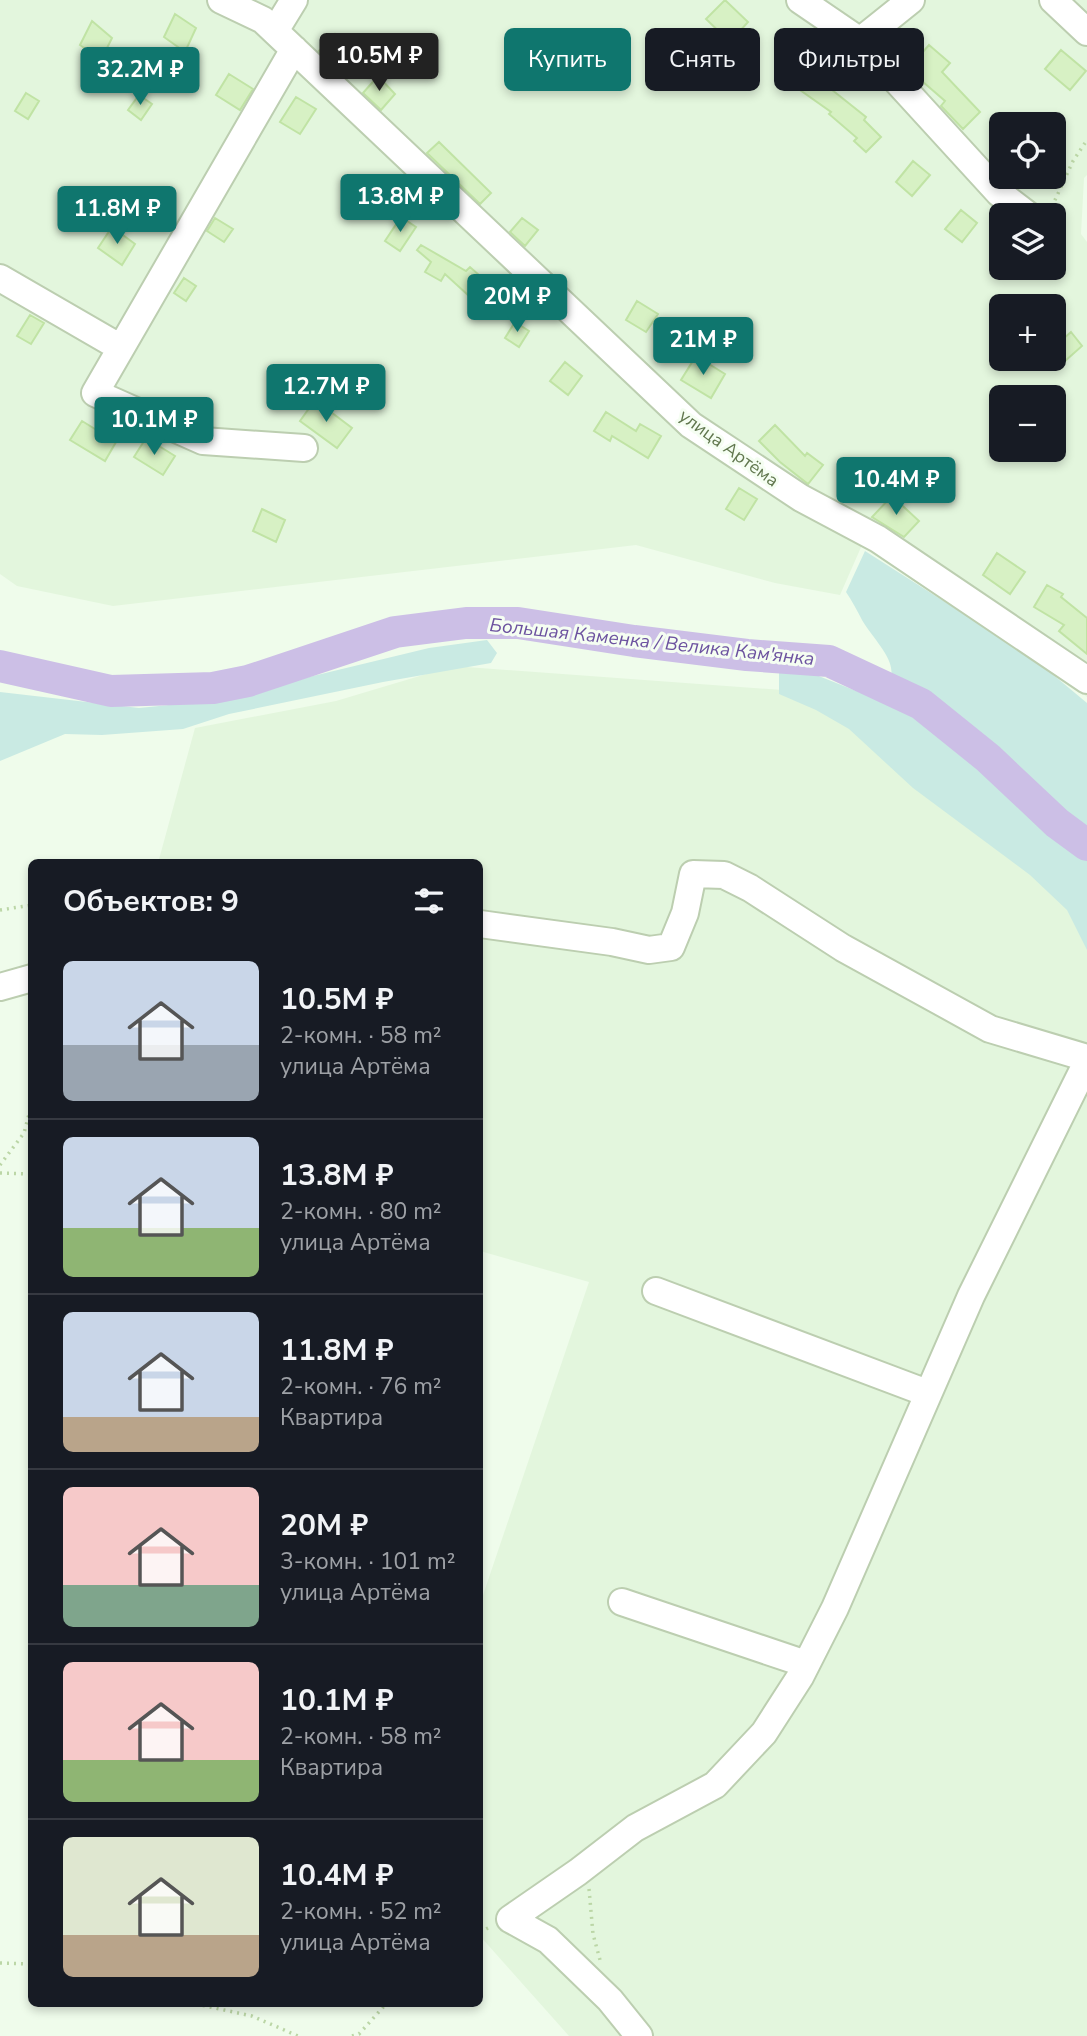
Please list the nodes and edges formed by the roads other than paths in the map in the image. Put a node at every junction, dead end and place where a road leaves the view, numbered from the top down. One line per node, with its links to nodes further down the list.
1 (221, 0): 9 (street, улица Артёма)
2 (293, 0): 9 (street)
3 (800, 0): 6 (street)
4 (911, 0): 7 (street)
5 (1053, 0): 8 (street)
6 (842, 28)
7 (875, 28)
8 (1087, 32)
9 (285, 40): 13 (street); 15 (street, улица Артёма)
10 (906, 91): 11 (street)
11 (1012, 203)
12 (0, 278): 13 (street)
13 (121, 348): 14 (street)
14 (304, 448)
15 (1087, 680)
16 (483, 924): 19 (street)
17 (28, 979): 18 (street)
18 (0, 987)
19 (1087, 1060): 21 (street)
20 (656, 1291): 21 (street)
21 (926, 1393): 23 (street)
22 (622, 1602): 23 (street)
23 (806, 1664): 24 (street)
24 (639, 2036)

